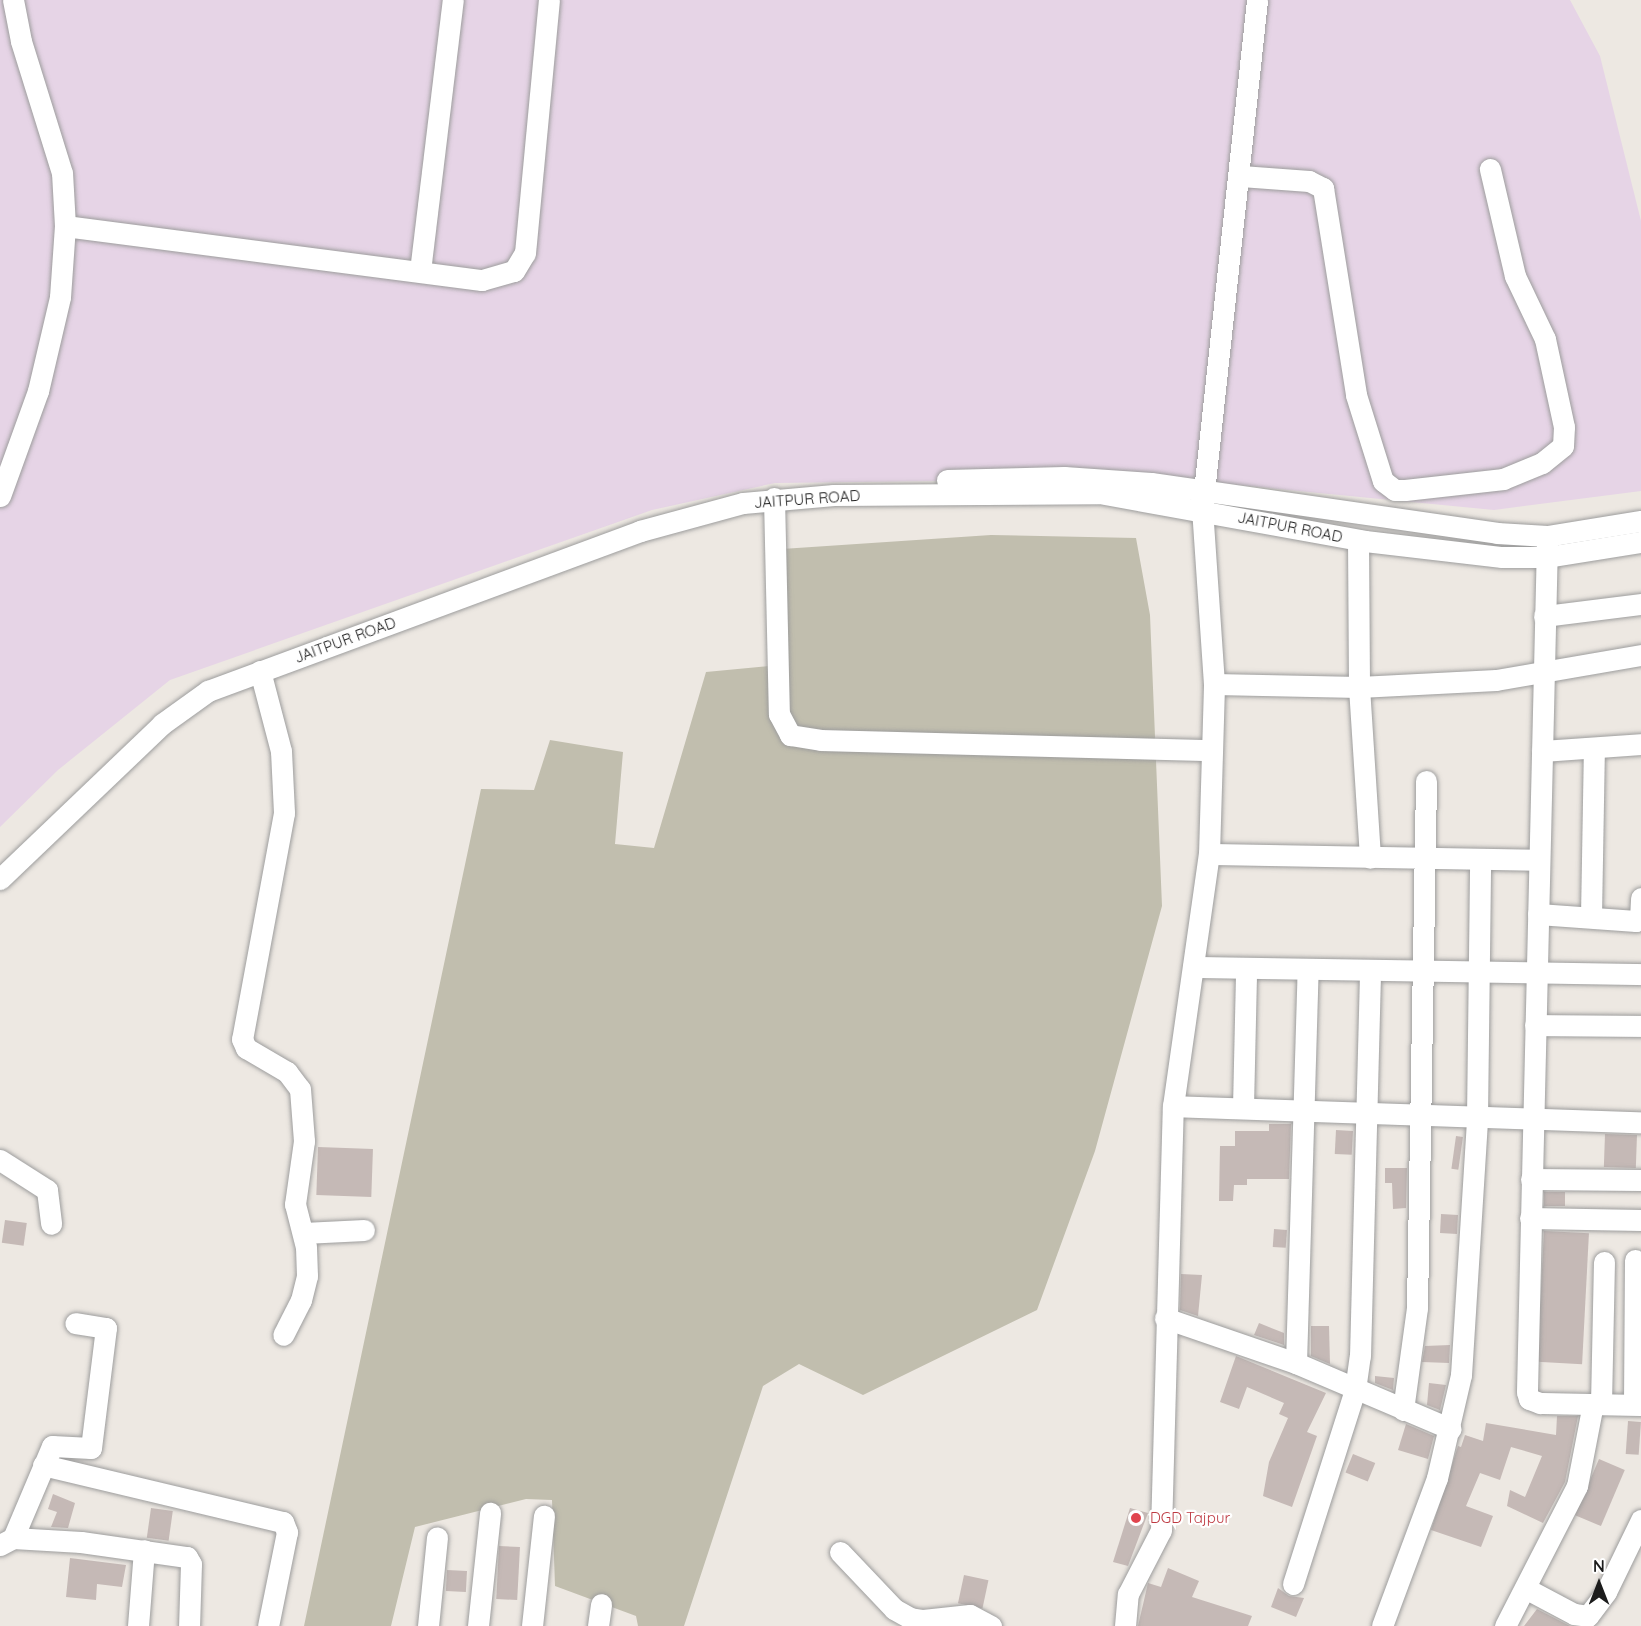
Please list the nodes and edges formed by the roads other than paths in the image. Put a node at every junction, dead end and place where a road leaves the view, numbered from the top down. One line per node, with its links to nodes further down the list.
1 (13, 0): 7 (street)
2 (453, 0): 8 (street)
3 (549, 0): 8 (street)
4 (1257, 0): 6 (street)
5 (1490, 169): 6 (street)
6 (1241, 176): 11 (street)
7 (65, 226): 8 (street); 9 (street)
8 (420, 271)
9 (0, 496)
10 (774, 498): 11 (street, JAITPUR ROAD); 21 (street, JAITPUR ROAD); 25 (street)
11 (1203, 500): 13 (street, JAITPUR ROAD); 14 (street, JAITPUR ROAD); 22 (street); 34 (street, JAITPUR ROAD)
12 (1641, 521): 13 (street, JAITPUR ROAD)
13 (1547, 536): 16 (street)
14 (1358, 540): 16 (street, JAITPUR ROAD); 23 (street)
15 (1641, 542): 16 (street, JAITPUR ROAD)
16 (1547, 557): 18 (street)
17 (1641, 604): 18 (street)
18 (1544, 616): 20 (street)
19 (1641, 655): 20 (street)
20 (1545, 669): 23 (street); 27 (street)
21 (260, 671): 35 (street, JAITPUR ROAD); 64 (street)
22 (1214, 684): 23 (street); 25 (street)
23 (1359, 687): 30 (street)
24 (1641, 744): 26 (street)
25 (1212, 750): 29 (street)
26 (1594, 750): 27 (street); 38 (street)
27 (1542, 751): 33 (street)
28 (1426, 781): 31 (street)
29 (1209, 854): 30 (street); 39 (street)
30 (1370, 858): 31 (street)
31 (1425, 858): 32 (street); 44 (street)
32 (1480, 859): 33 (street); 45 (street)
33 (1539, 860): 37 (street)
34 (0, 864)
35 (0, 879)
36 (1641, 898): 38 (street)
37 (1538, 914): 38 (street); 40 (street)
38 (1591, 916)
39 (1193, 967): 41 (street); 49 (street)
40 (1536, 969): 45 (street); 46 (street); 47 (street)
41 (1246, 970): 42 (street); 50 (street)
42 (1308, 970): 43 (street); 51 (street)
43 (1370, 970): 44 (street); 52 (street)
44 (1424, 970): 45 (street); 53 (street)
45 (1479, 970): 54 (street)
46 (1641, 974)
47 (1535, 1025): 48 (street); 55 (street)
48 (1641, 1026)
49 (1173, 1106): 50 (street); 67 (street)
50 (1243, 1107): 51 (street)
51 (1303, 1111): 52 (street); 70 (street)
52 (1368, 1112): 53 (street); 71 (street)
53 (1421, 1114): 54 (street); 74 (street)
54 (1477, 1118): 55 (street); 75 (street)
55 (1532, 1119): 56 (street); 58 (street)
56 (1641, 1122)
57 (0, 1160): 62 (street)
58 (1531, 1179): 59 (street); 60 (street)
59 (1641, 1180)
60 (1530, 1218): 61 (street); 72 (street)
61 (1641, 1220)
62 (51, 1224)
63 (364, 1230): 64 (street)
64 (304, 1233): 69 (street)
65 (1635, 1260): 73 (street)
66 (1604, 1262): 72 (street)
67 (1165, 1318): 70 (street); 96 (street)
68 (75, 1323): 76 (street)
69 (284, 1335)
70 (1296, 1363): 71 (street)
71 (1355, 1390): 74 (street); 84 (street)
72 (1597, 1404): 73 (street); 85 (street)
73 (1637, 1405)
74 (1403, 1410): 75 (street)
75 (1451, 1429): 97 (street)
76 (43, 1465): 81 (street); 90 (street)
77 (490, 1513): 92 (street)
78 (544, 1516): 93 (street)
79 (1641, 1520): 85 (street)
80 (437, 1537): 91 (street)
81 (7, 1541): 82 (street)
82 (144, 1550): 88 (street); 89 (street)
83 (840, 1552): 87 (street)
84 (1293, 1584)
85 (1525, 1588): 98 (street)
86 (601, 1604): 94 (street)
87 (944, 1621): 95 (street)
88 (138, 1626)
89 (189, 1626)
90 (268, 1626)
91 (428, 1626)
92 (478, 1626)
93 (532, 1626)
94 (598, 1626)
95 (991, 1626)
96 (1125, 1626)
97 (1382, 1626)
98 (1505, 1626)

